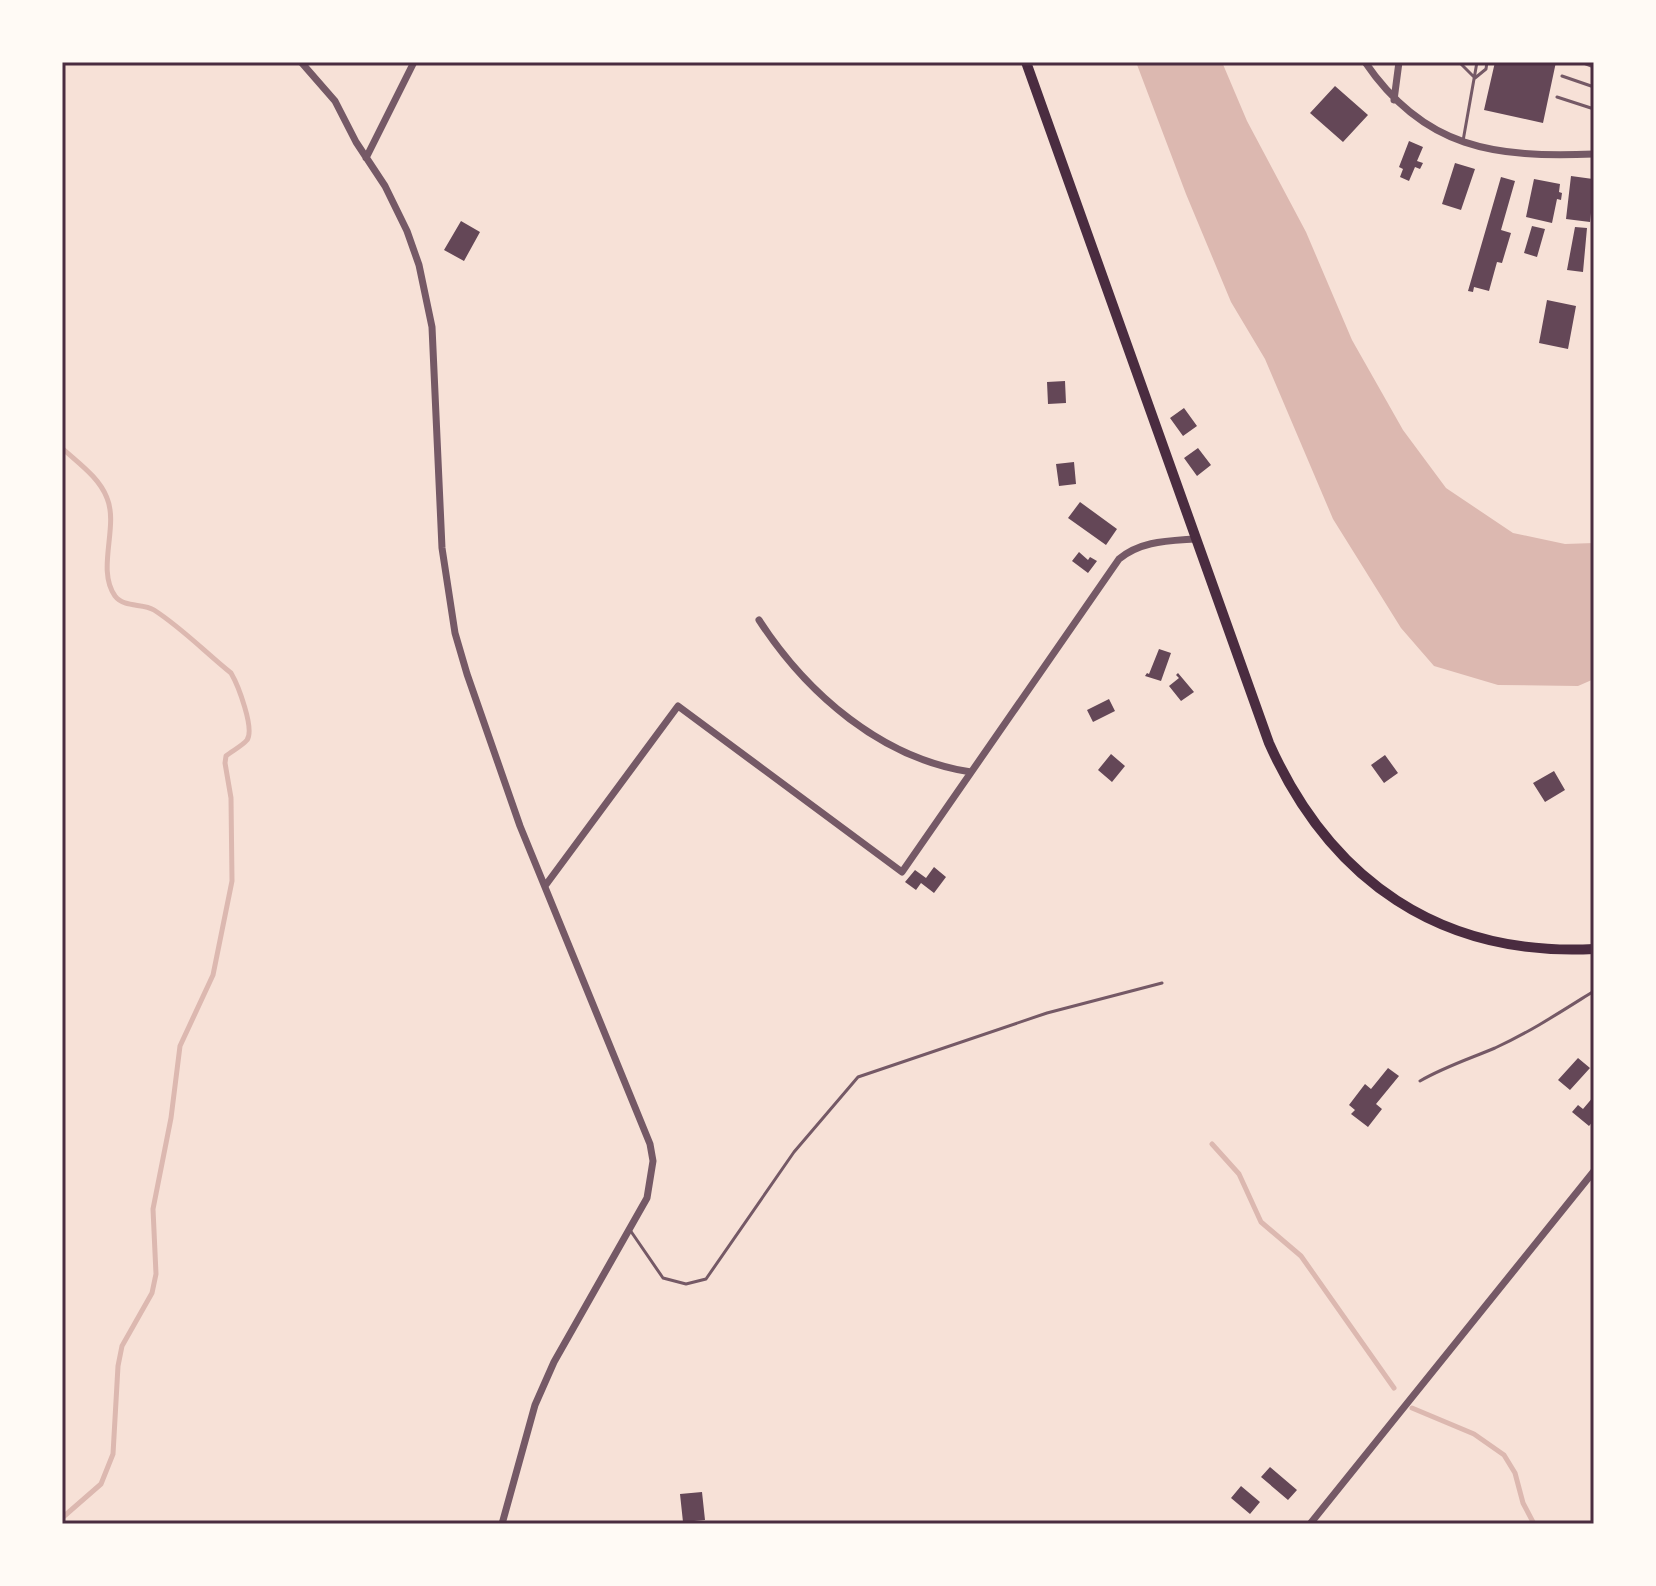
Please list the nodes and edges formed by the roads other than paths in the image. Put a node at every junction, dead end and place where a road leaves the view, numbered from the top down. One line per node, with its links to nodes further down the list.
1 (301, 62): 19 (street)
2 (414, 62): 19 (street)
3 (1026, 62): 20 (main road)
4 (1365, 62): 15 (street)
5 (1399, 62): 15 (street)
6 (1459, 62): 12 (lane)
7 (1477, 62): 12 (lane)
8 (1487, 62): 12 (lane)
9 (1581, 62): 10 (lane)
10 (1594, 67)
11 (1562, 76): 13 (lane)
12 (1475, 78): 17 (lane)
13 (1594, 87)
14 (1557, 97): 16 (lane)
15 (1394, 100): 17 (street)
16 (1594, 109)
17 (1463, 142): 18 (street)
18 (1594, 154)
19 (366, 158): 23 (street)
20 (1194, 539): 22 (street); 24 (main road)
21 (759, 620): 22 (street)
22 (971, 772): 23 (street)
23 (545, 886): 29 (street)
24 (1594, 949)
25 (1162, 983): 29 (lane)
26 (1594, 991): 27 (lane)
27 (1420, 1081)
28 (1594, 1171): 31 (street)
29 (630, 1230): 30 (street)
30 (502, 1524)
31 (1310, 1524)

